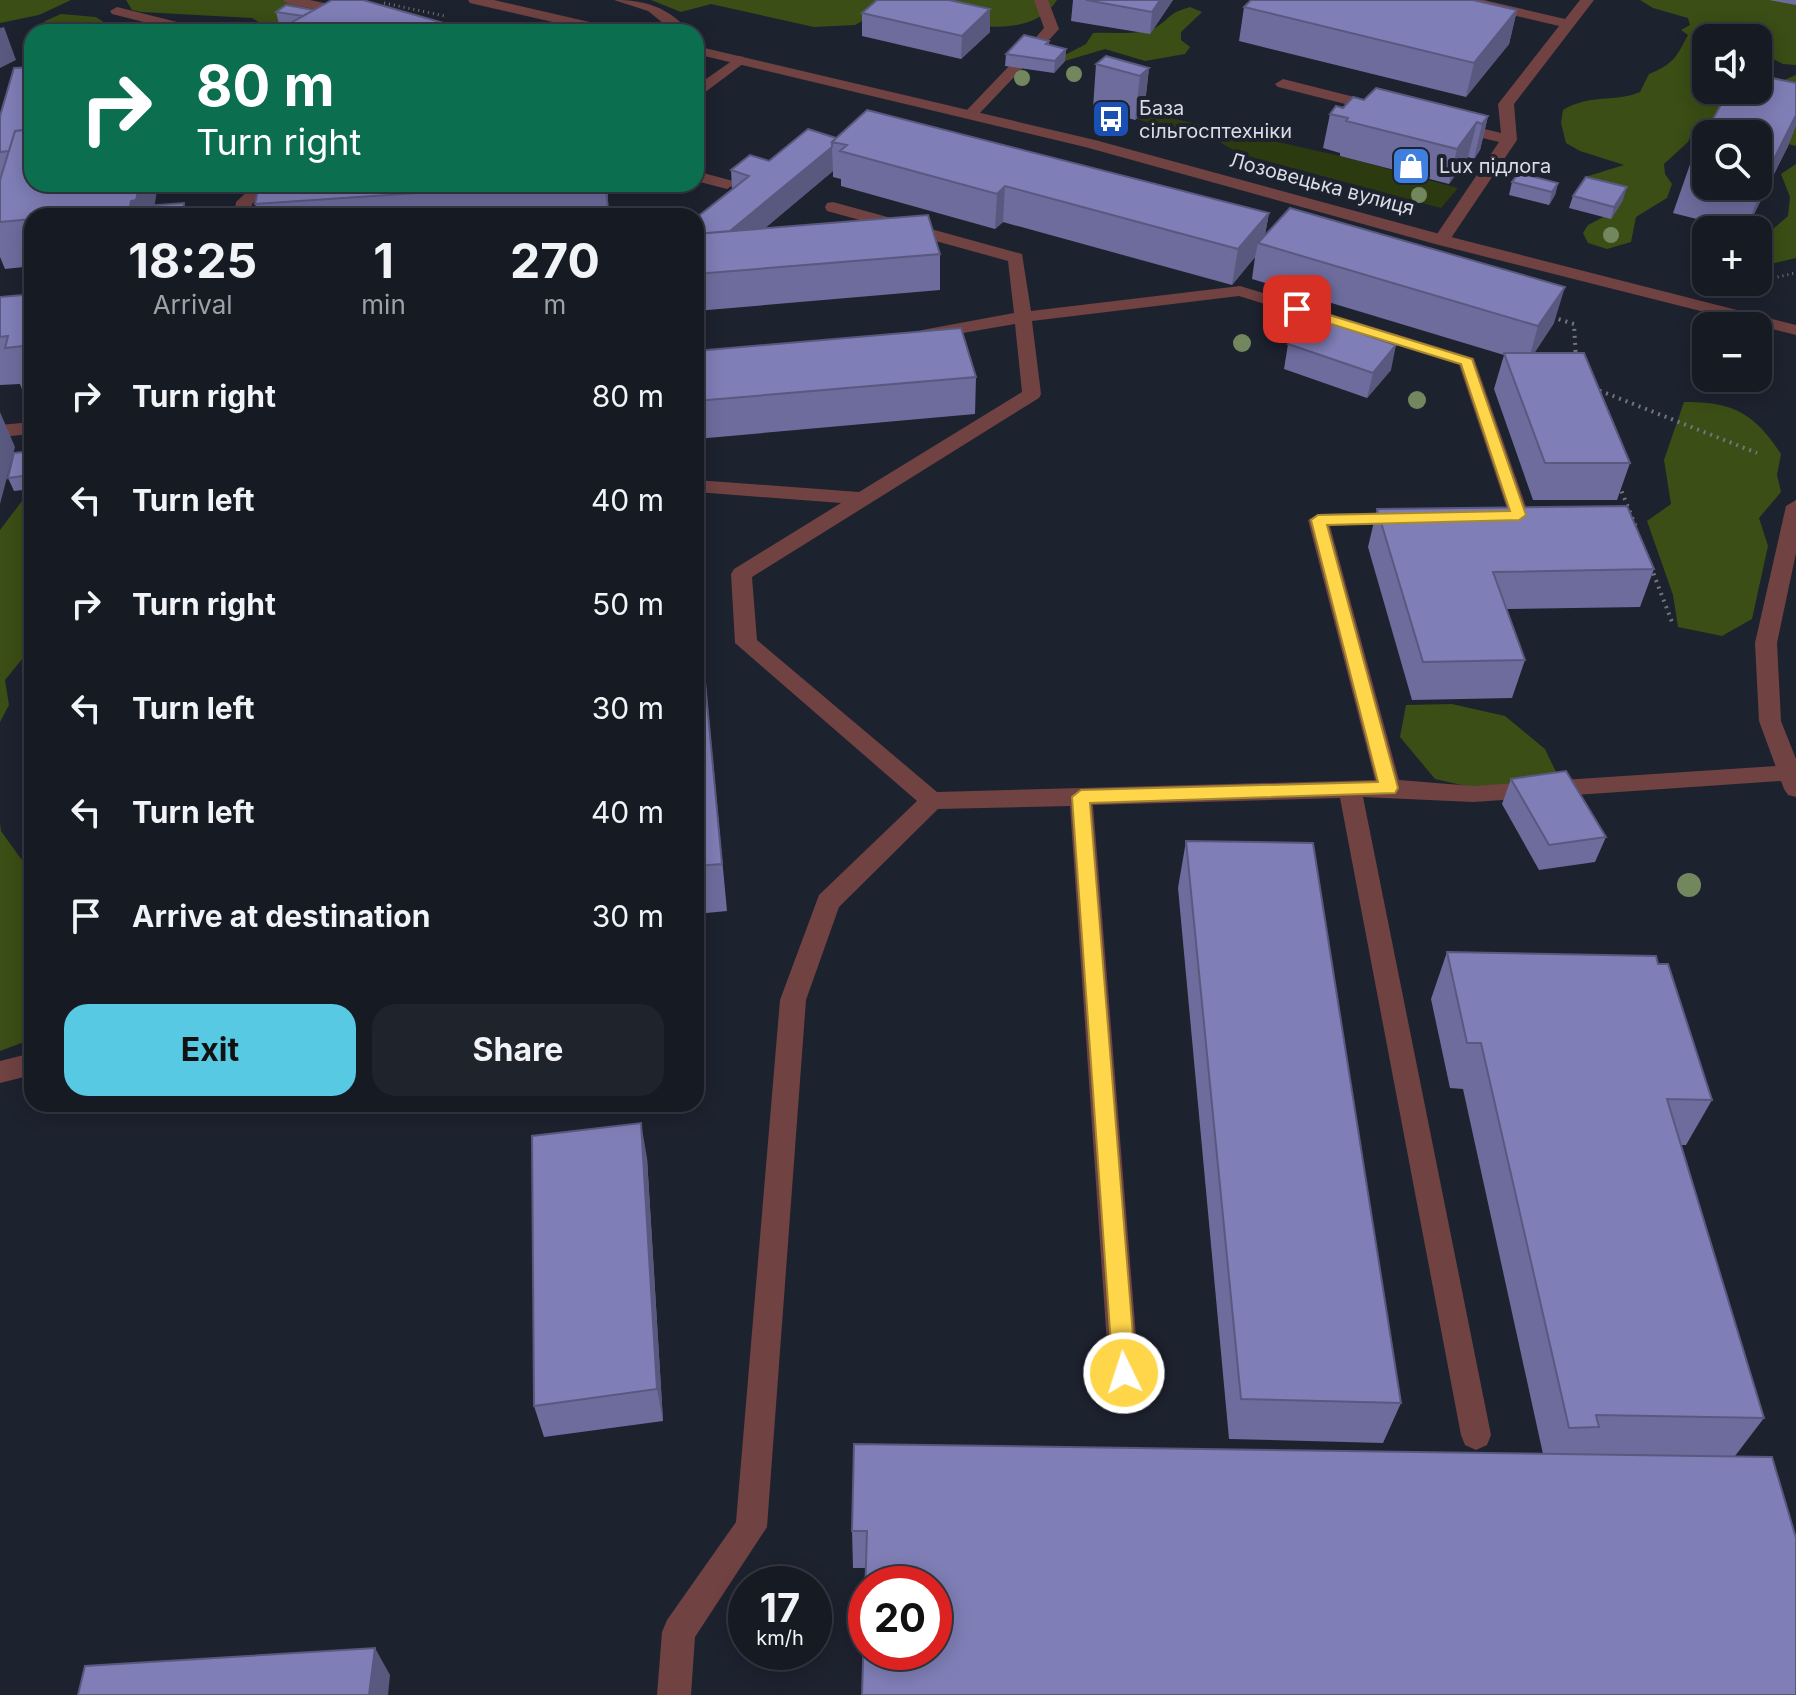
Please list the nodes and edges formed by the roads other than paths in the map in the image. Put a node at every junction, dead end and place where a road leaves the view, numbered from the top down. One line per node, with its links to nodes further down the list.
1 (289, 0): 8 (street)
2 (475, 0): 10 (street)
3 (621, 0): 11 (street)
4 (1041, 0): 13 (street)
5 (1465, 0): 12 (street)
6 (1587, 0): 12 (street)
7 (117, 11): 9 (street)
8 (367, 16)
9 (168, 24)
10 (582, 24)
11 (673, 24)
12 (1569, 24): 22 (street)
13 (1033, 49)
14 (704, 52): 15 (street, Лозовецька вулиця)
15 (739, 60): 18 (street); 19 (street, Лозовецька вулиця)
16 (1015, 68): 19 (street)
17 (1283, 84): 20 (street)
18 (704, 88)
19 (971, 114): 28 (street, Лозовецька вулиця)
20 (1403, 114)
21 (1433, 121): 22 (street)
22 (1509, 140): 28 (street)
23 (704, 178): 24 (street)
24 (727, 184)
25 (256, 192): 27 (street)
26 (833, 207): 29 (street)
27 (243, 208)
28 (1441, 240): 30 (street, Лозовецька вулиця)
29 (1023, 317): 31 (street); 35 (street); 37 (street)
30 (1796, 330)
31 (906, 336)
32 (24, 429): 33 (street)
33 (0, 431)
34 (704, 487): 35 (street)
35 (863, 499): 43 (street)
36 (1796, 506): 39 (street)
37 (1472, 516)
38 (1426, 518): 40 (street)
39 (1793, 781): 40 (street)
40 (1389, 788): 41 (street)
41 (1350, 790): 42 (street); 47 (street)
42 (1081, 797): 43 (street); 46 (street)
43 (932, 801): 48 (street)
44 (24, 1066): 45 (street)
45 (0, 1072)
46 (1124, 1373)
47 (1476, 1435)
48 (674, 1695)

